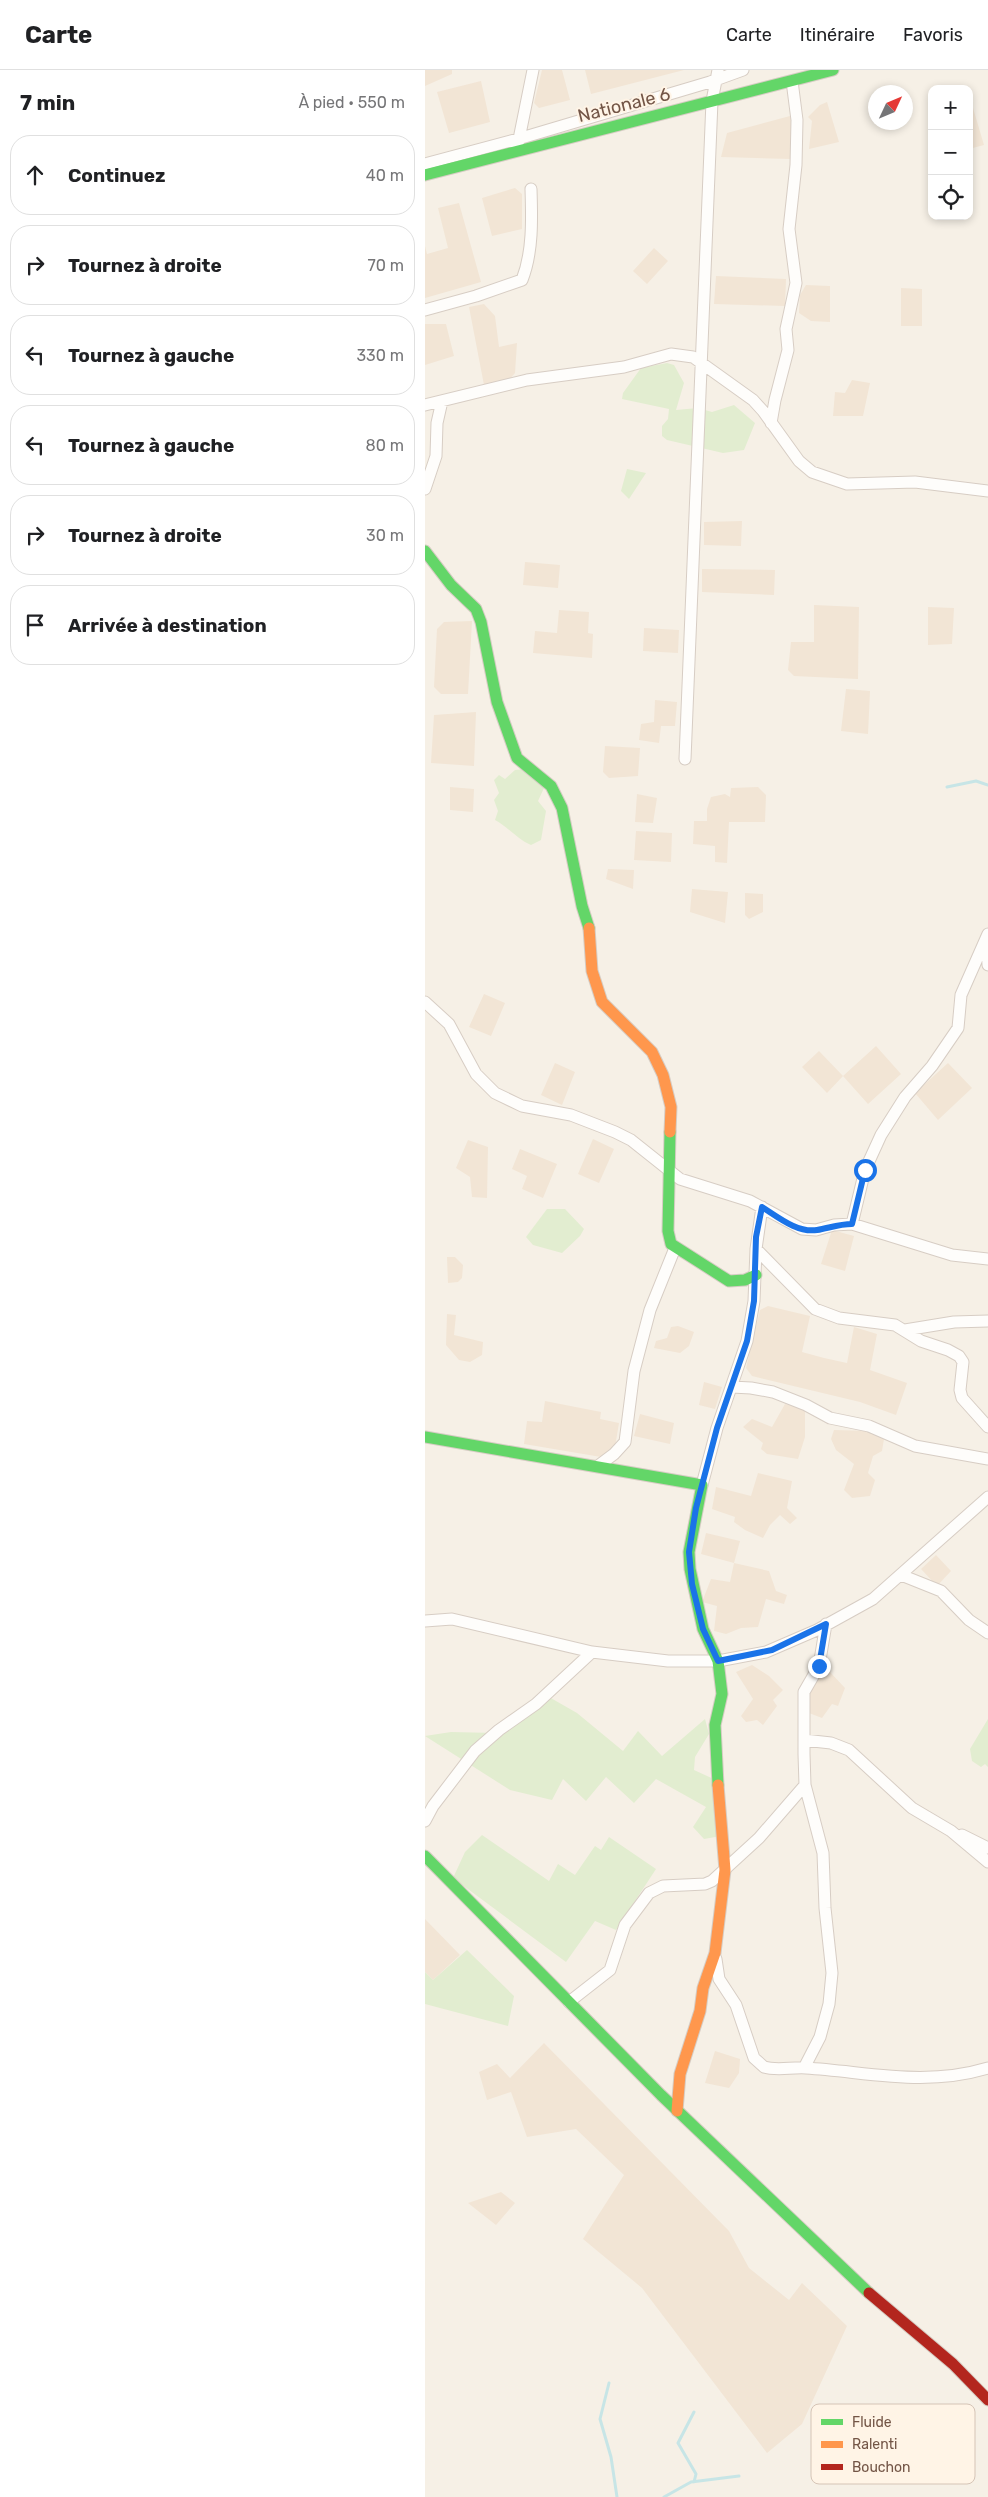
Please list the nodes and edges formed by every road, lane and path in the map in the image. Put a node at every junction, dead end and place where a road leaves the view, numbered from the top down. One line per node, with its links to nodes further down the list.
1 (533, 70): 7 (street)
2 (743, 70): 4 (street)
3 (833, 70): 5 (street, Nationale 6)
4 (717, 75): 6 (street); 7 (street)
5 (792, 81): 6 (street, Nationale 6); 16 (street)
6 (712, 101): 8 (street, Nationale 6); 13 (street)
7 (519, 139): 8 (street); 9 (street)
8 (517, 151): 10 (street, Nationale 6)
9 (425, 164)
10 (425, 175)
11 (531, 189): 12 (street)
12 (425, 310)
13 (701, 363): 14 (street); 16 (street); 20 (street)
14 (442, 401): 15 (street); 17 (street)
15 (425, 405)
16 (771, 423): 18 (street)
17 (425, 489)
18 (988, 491)
19 (425, 551): 24 (street)
20 (685, 759)
21 (988, 935): 22 (street); 26 (street)
22 (988, 965)
23 (425, 1002): 24 (street)
24 (671, 1173): 25 (street); 27 (street)
25 (762, 1207): 26 (street); 28 (street)
26 (852, 1224): 29 (street)
27 (675, 1248): 30 (street); 37 (street)
28 (756, 1249): 30 (street); 32 (street)
29 (988, 1259)
30 (756, 1275): 33 (street)
31 (988, 1322): 32 (street)
32 (905, 1330): 34 (street)
33 (732, 1387): 36 (street); 38 (street)
34 (988, 1427)
35 (425, 1437): 37 (street)
36 (988, 1459)
37 (597, 1466): 38 (street)
38 (702, 1486): 45 (street)
39 (988, 1497): 40 (street)
40 (901, 1575): 42 (street); 43 (street)
41 (425, 1620): 44 (street)
42 (826, 1624): 45 (street); 46 (street)
43 (988, 1633)
44 (592, 1652): 45 (street); 48 (street)
45 (718, 1661): 53 (street)
46 (804, 1740): 47 (street); 49 (street)
47 (805, 1785): 53 (street); 56 (street)
48 (425, 1821)
49 (951, 1831): 50 (street); 52 (street)
50 (988, 1848)
51 (425, 1856): 55 (street)
52 (988, 1862)
53 (725, 1870): 54 (street); 55 (street)
54 (715, 1953): 56 (street); 58 (street)
55 (569, 2002): 58 (street)
56 (804, 2068): 57 (street)
57 (988, 2068)
58 (677, 2111): 59 (street)
59 (988, 2400)

